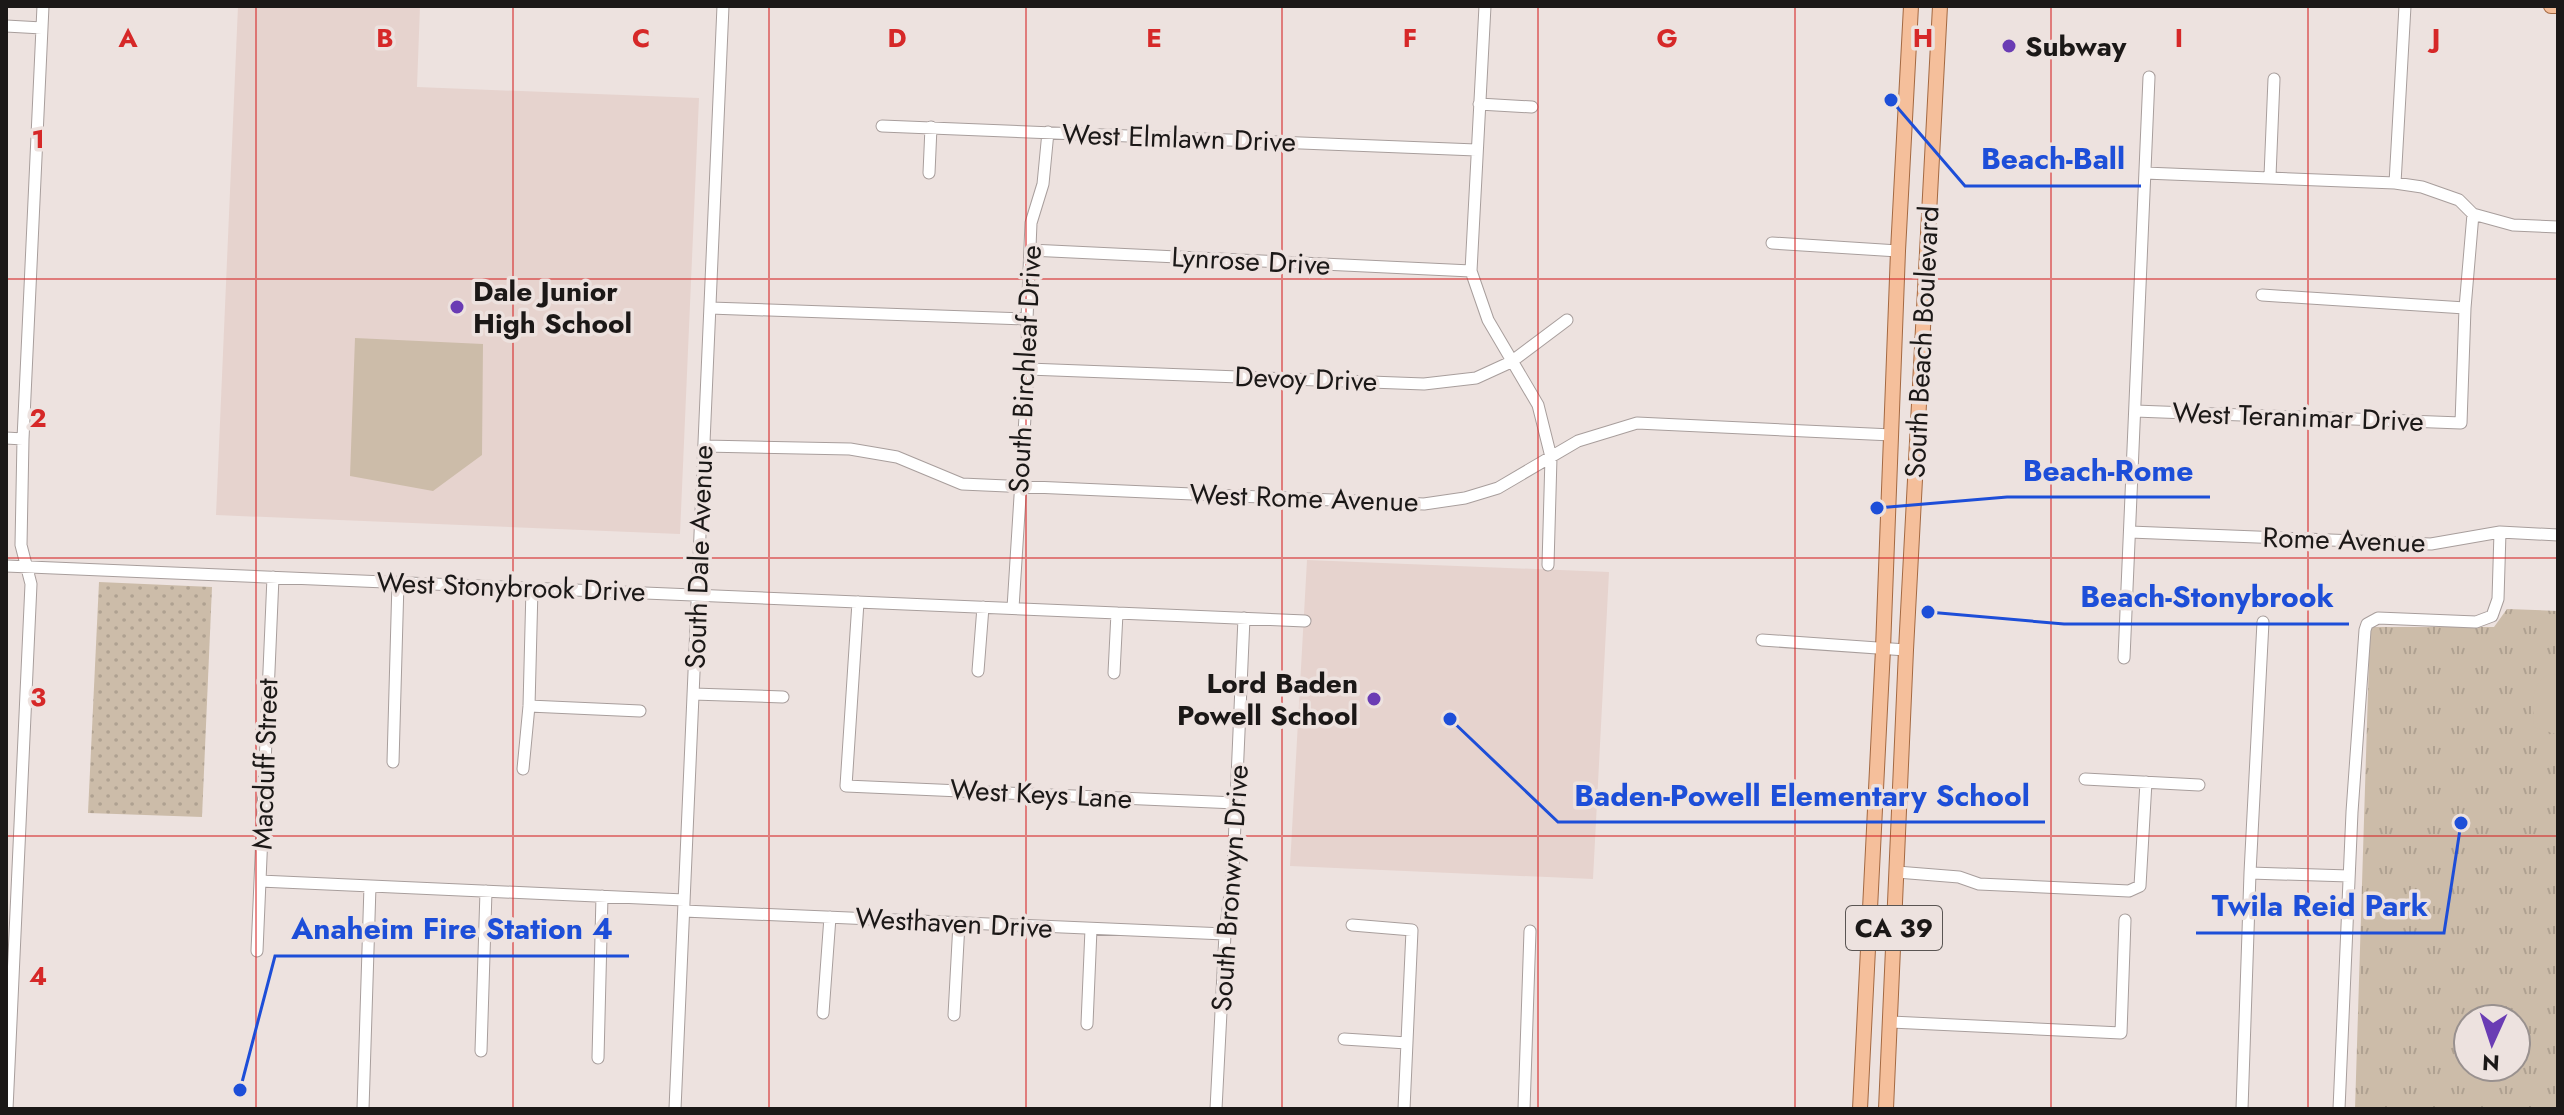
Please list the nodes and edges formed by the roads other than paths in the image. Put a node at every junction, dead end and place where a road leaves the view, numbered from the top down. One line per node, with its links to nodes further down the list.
1 (43, 6): 10 (street)
2 (723, 6): 30 (street, South Dale Avenue)
3 (1485, 6): 13 (street)
4 (1911, 6): 27 (main road, South Beach Boulevard / CA 39)
5 (1940, 6): 62 (main road, South Beach Boulevard / CA 39)
6 (2405, 6): 22 (street)
7 (2551, 6): 8 (main road)
8 (2558, 6)
9 (6, 26): 10 (street)
10 (42, 28): 39 (street)
11 (2149, 77): 20 (street)
12 (2274, 79): 21 (street)
13 (1479, 104): 14 (street); 18 (street)
14 (1532, 107)
15 (882, 126): 16 (street, West Elmlawn Drive)
16 (931, 127): 17 (street, West Elmlawn Drive); 19 (street)
17 (1048, 132): 18 (street, West Elmlawn Drive); 26 (street, South Birchleaf Drive)
18 (1476, 150): 28 (street)
19 (929, 173)
20 (2145, 173): 21 (street); 36 (street)
21 (2270, 176): 22 (street)
22 (2395, 183): 23 (street)
23 (2473, 214): 24 (street); 31 (street)
24 (2558, 227)
25 (1772, 243): 27 (street)
26 (1030, 250): 28 (street, Lynrose Drive); 32 (street, South Birchleaf Drive)
27 (1898, 251): 37 (main road, South Beach Boulevard / CA 39)
28 (1471, 271): 34 (street)
29 (2262, 295): 31 (street)
30 (710, 308): 32 (street); 40 (street, South Dale Avenue)
31 (2465, 308): 36 (street, West Teranimar Drive)
32 (1027, 319): 35 (street, South Birchleaf Drive)
33 (1567, 320): 34 (street, Devoy Drive)
34 (1511, 362): 35 (street, Devoy Drive); 41 (street)
35 (1028, 369): 42 (street, South Birchleaf Drive)
36 (2135, 411): 43 (street)
37 (1892, 435): 41 (street, West Rome Avenue); 61 (main road, South Beach Boulevard / CA 39)
38 (6, 438): 39 (street)
39 (23, 439): 48 (street)
40 (704, 446): 42 (street, West Rome Avenue); 52 (street, South Dale Avenue)
41 (1551, 457): 42 (street, West Rome Avenue); 46 (street)
42 (1019, 487): 55 (street, South Birchleaf Drive)
43 (2130, 532): 44 (street, Rome Avenue); 63 (street)
44 (2500, 532): 45 (street, Rome Avenue); 78 (street)
45 (2558, 535)
46 (1548, 565)
47 (6, 566): 48 (street, West Stonybrook Drive)
48 (28, 566): 49 (street, West Stonybrook Drive); 92 (street)
49 (273, 577): 50 (street, West Stonybrook Drive); 79 (street, Macduff Street)
50 (398, 582): 51 (street, West Stonybrook Drive); 70 (street)
51 (532, 588): 52 (street, West Stonybrook Drive); 68 (street)
52 (697, 595): 53 (street, West Stonybrook Drive); 66 (street, South Dale Avenue)
53 (858, 602): 54 (street, West Stonybrook Drive); 75 (street, West Keys Lane)
54 (983, 607): 55 (street, West Stonybrook Drive); 64 (street)
55 (1013, 608): 56 (street, West Stonybrook Drive)
56 (1117, 613): 57 (street, West Stonybrook Drive); 65 (street)
57 (1244, 618): 58 (street, West Stonybrook Drive); 75 (street, South Bronwyn Drive)
58 (1305, 621)
59 (2263, 622): 77 (street)
60 (1762, 640): 61 (street)
61 (1883, 649): 62 (street); 107 (main road, South Beach Boulevard / CA 39)
62 (1906, 650): 76 (main road, South Beach Boulevard / CA 39)
63 (2124, 658)
64 (978, 671)
65 (1114, 673)
66 (693, 694): 67 (street); 83 (street, South Dale Avenue)
67 (783, 697)
68 (529, 706): 69 (street); 71 (street)
69 (640, 711)
70 (393, 762)
71 (523, 769)
72 (2085, 779): 73 (street)
73 (2146, 782): 74 (street); 76 (street)
74 (2199, 785)
75 (1236, 803): 90 (street, South Bronwyn Drive)
76 (1897, 872): 95 (main road, South Beach Boulevard / CA 39)
77 (2250, 873): 78 (street); 109 (street)
78 (2349, 876): 110 (street)
79 (260, 881): 80 (street, Westhaven Drive); 91 (street, Macduff Street)
80 (370, 886): 81 (street, Westhaven Drive); 102 (street)
81 (486, 891): 82 (street, Westhaven Drive); 99 (street)
82 (602, 896): 83 (street, Westhaven Drive); 100 (street)
83 (684, 906): 84 (street, Westhaven Drive); 103 (street, South Dale Avenue)
84 (830, 917): 86 (street, Westhaven Drive); 93 (street)
85 (2125, 920): 95 (street)
86 (959, 923): 88 (street, Westhaven Drive); 94 (street)
87 (1352, 925): 98 (street)
88 (1091, 929): 90 (street, Westhaven Drive); 96 (street)
89 (1530, 931): 106 (street)
90 (1225, 934): 104 (street, South Bronwyn Drive)
91 (257, 951)
92 (10, 955): 101 (street)
93 (823, 1013)
94 (954, 1015)
95 (1891, 1022): 108 (main road, South Beach Boulevard / CA 39)
96 (1087, 1024)
97 (1344, 1039): 98 (street)
98 (1407, 1043): 105 (street)
99 (481, 1051)
100 (598, 1058)
101 (7, 1109)
102 (363, 1109)
103 (675, 1109)
104 (1216, 1109)
105 (1404, 1109)
106 (1524, 1109)
107 (1860, 1109)
108 (1886, 1109)
109 (2242, 1109)
110 (2339, 1109)

